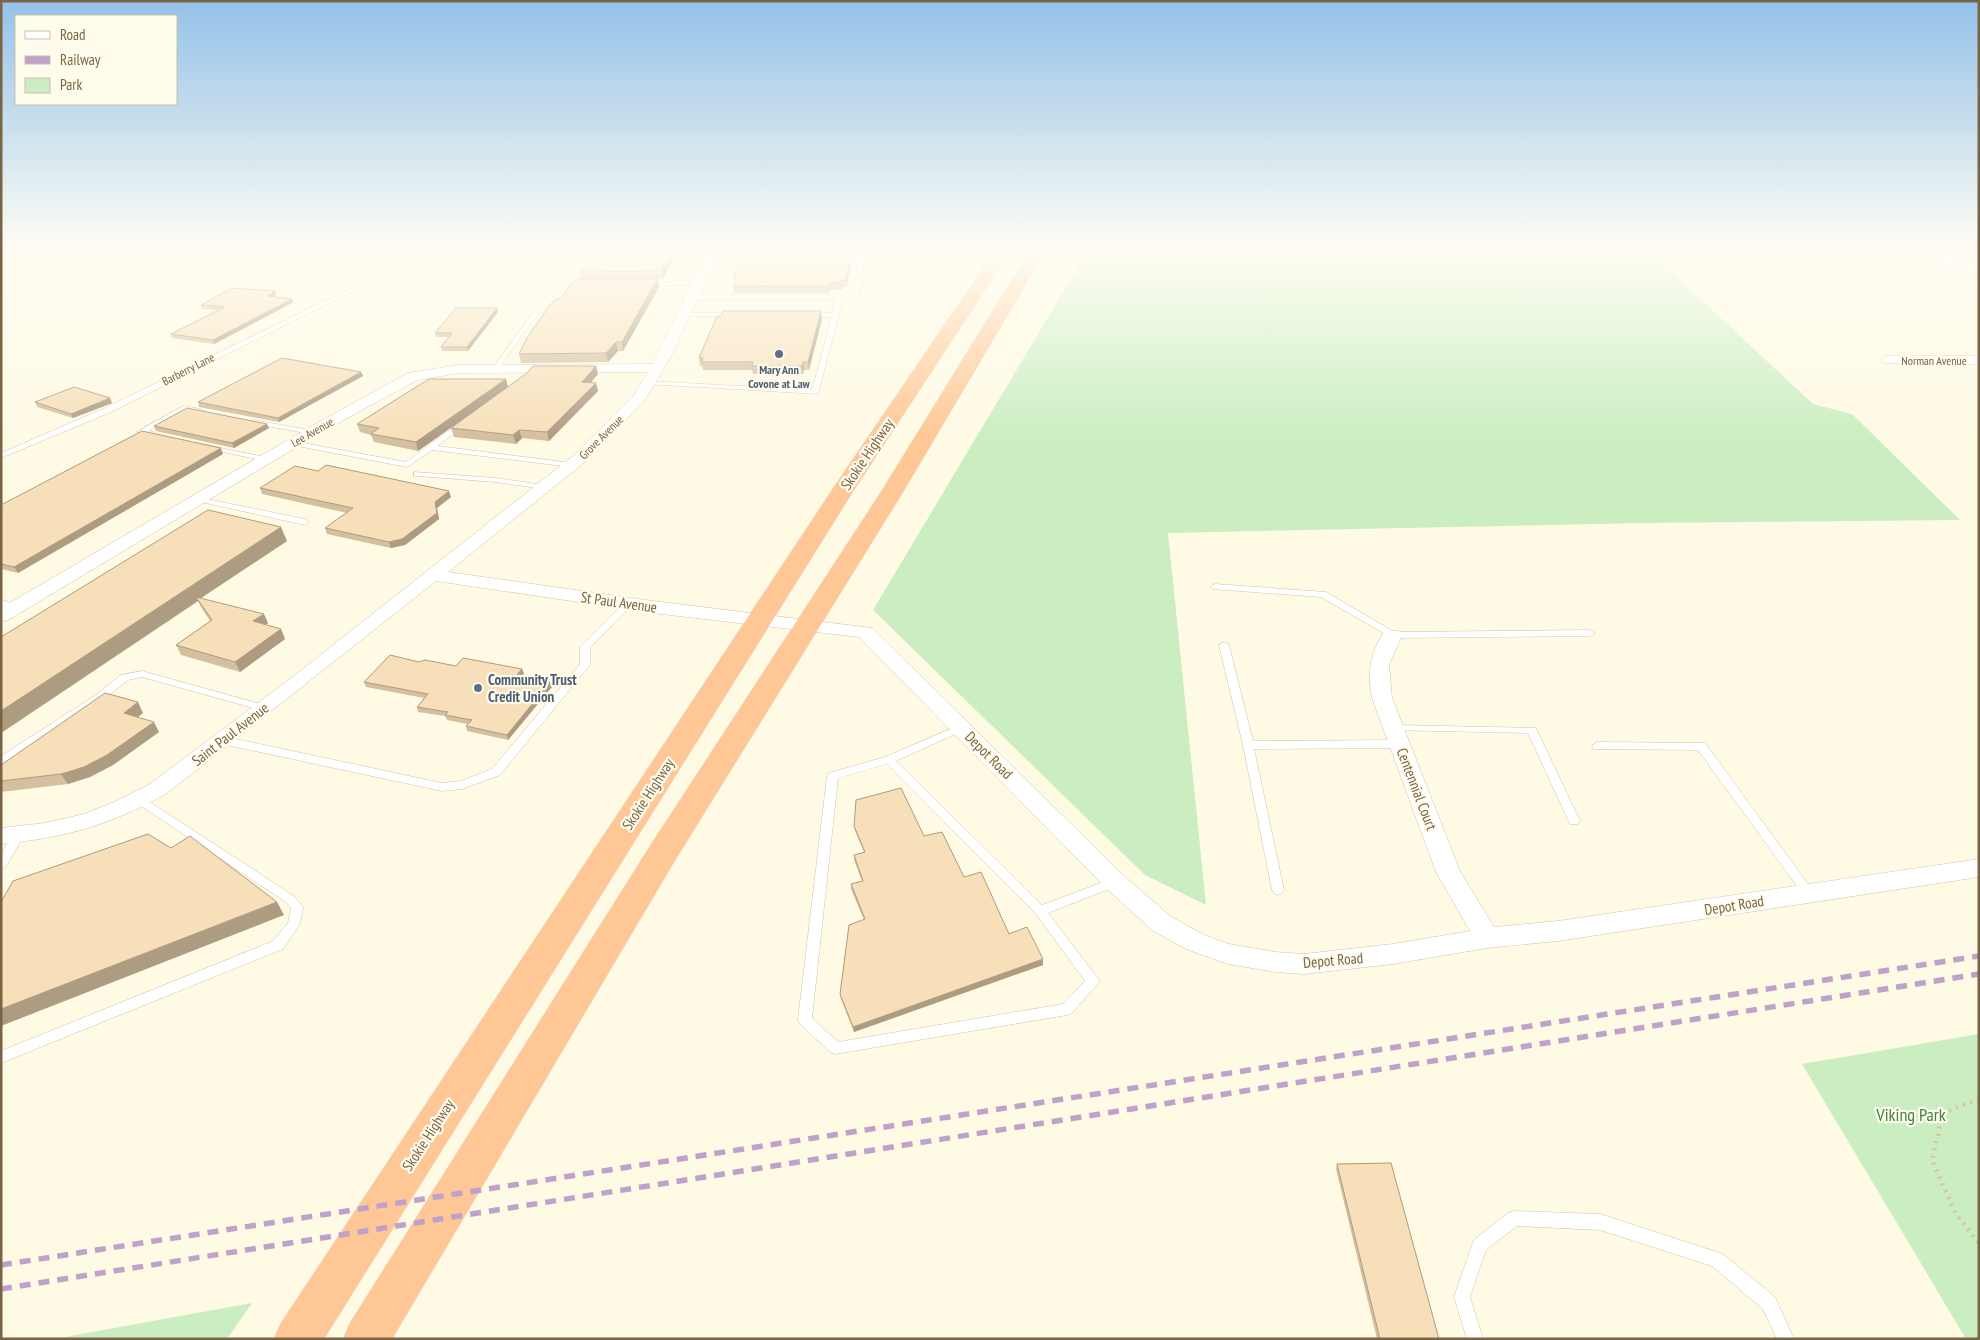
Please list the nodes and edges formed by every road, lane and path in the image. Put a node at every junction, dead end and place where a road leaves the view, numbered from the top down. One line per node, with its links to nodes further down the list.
1 (302, 315): 22 (lane, Barberry Lane)
2 (534, 315): 12 (lane)
3 (684, 315): 4 (lane); 11 (street, Grove Avenue)
4 (741, 315)
5 (798, 315): 6 (lane)
6 (836, 315): 13 (lane)
7 (960, 315): 34 (highway, Skokie Highway)
8 (999, 315): 35 (highway)
9 (1888, 360): 10 (street, Norman Avenue)
10 (1979, 360)
11 (657, 368): 12 (street, Lee Avenue); 13 (street, Grove Avenue)
12 (495, 369): 17 (street, Lee Avenue)
13 (648, 383): 24 (street, Grove Avenue)
14 (213, 414): 18 (lane)
15 (471, 419): 21 (lane)
16 (249, 420): 17 (lane)
17 (311, 432): 19 (street, Lee Avenue)
18 (160, 436)
19 (292, 443): 21 (lane); 23 (street, Lee Avenue)
20 (198, 444): 23 (lane)
21 (431, 448): 24 (lane)
22 (1, 456)
23 (265, 459): 27 (street, Lee Avenue)
24 (572, 465): 26 (street, Grove Avenue)
25 (416, 474): 26 (lane)
26 (544, 486): 29 (street, Grove Avenue)
27 (197, 499): 28 (lane); 32 (street, Lee Avenue)
28 (305, 522)
29 (431, 575): 31 (street, St Paul Avenue); 39 (street, Saint Paul Avenue)
30 (1215, 587): 37 (lane)
31 (628, 604): 34 (street, St Paul Avenue); 42 (lane)
32 (8, 605): 33 (street, Lee Avenue)
33 (1, 616)
34 (760, 620): 35 (street, St Paul Avenue); 60 (highway, Skokie Highway)
35 (807, 625): 40 (street, Depot Road); 61 (highway)
36 (1590, 633): 37 (lane)
37 (1392, 635): 41 (street, Centennial Court)
38 (1224, 645): 43 (lane)
39 (264, 708): 42 (street, Saint Paul Avenue); 46 (lane)
40 (962, 727): 45 (lane); 52 (street, Depot Road)
41 (1396, 736): 43 (lane); 48 (lane); 56 (street, Centennial Court)
42 (222, 740): 47 (street, Saint Paul Avenue)
43 (1248, 745): 53 (lane)
44 (1597, 746): 54 (lane)
45 (889, 760): 55 (lane); 55 (lane)
46 (1, 761)
47 (139, 799): 49 (street, Saint Paul Avenue); 57 (lane)
48 (1574, 821)
49 (10, 835): 50 (lane)
50 (1, 865)
51 (1979, 868): 54 (street, Depot Road)
52 (1115, 882): 55 (lane); 56 (street, Depot Road)
53 (1278, 890)
54 (1809, 894): 56 (street, Depot Road)
55 (1040, 911)
56 (1487, 938)
57 (1, 1057)
58 (1979, 1099): 59 (path)
59 (1979, 1244)
60 (297, 1339)
61 (366, 1339)
62 (1475, 1339): 63 (lane)
63 (1786, 1339)

